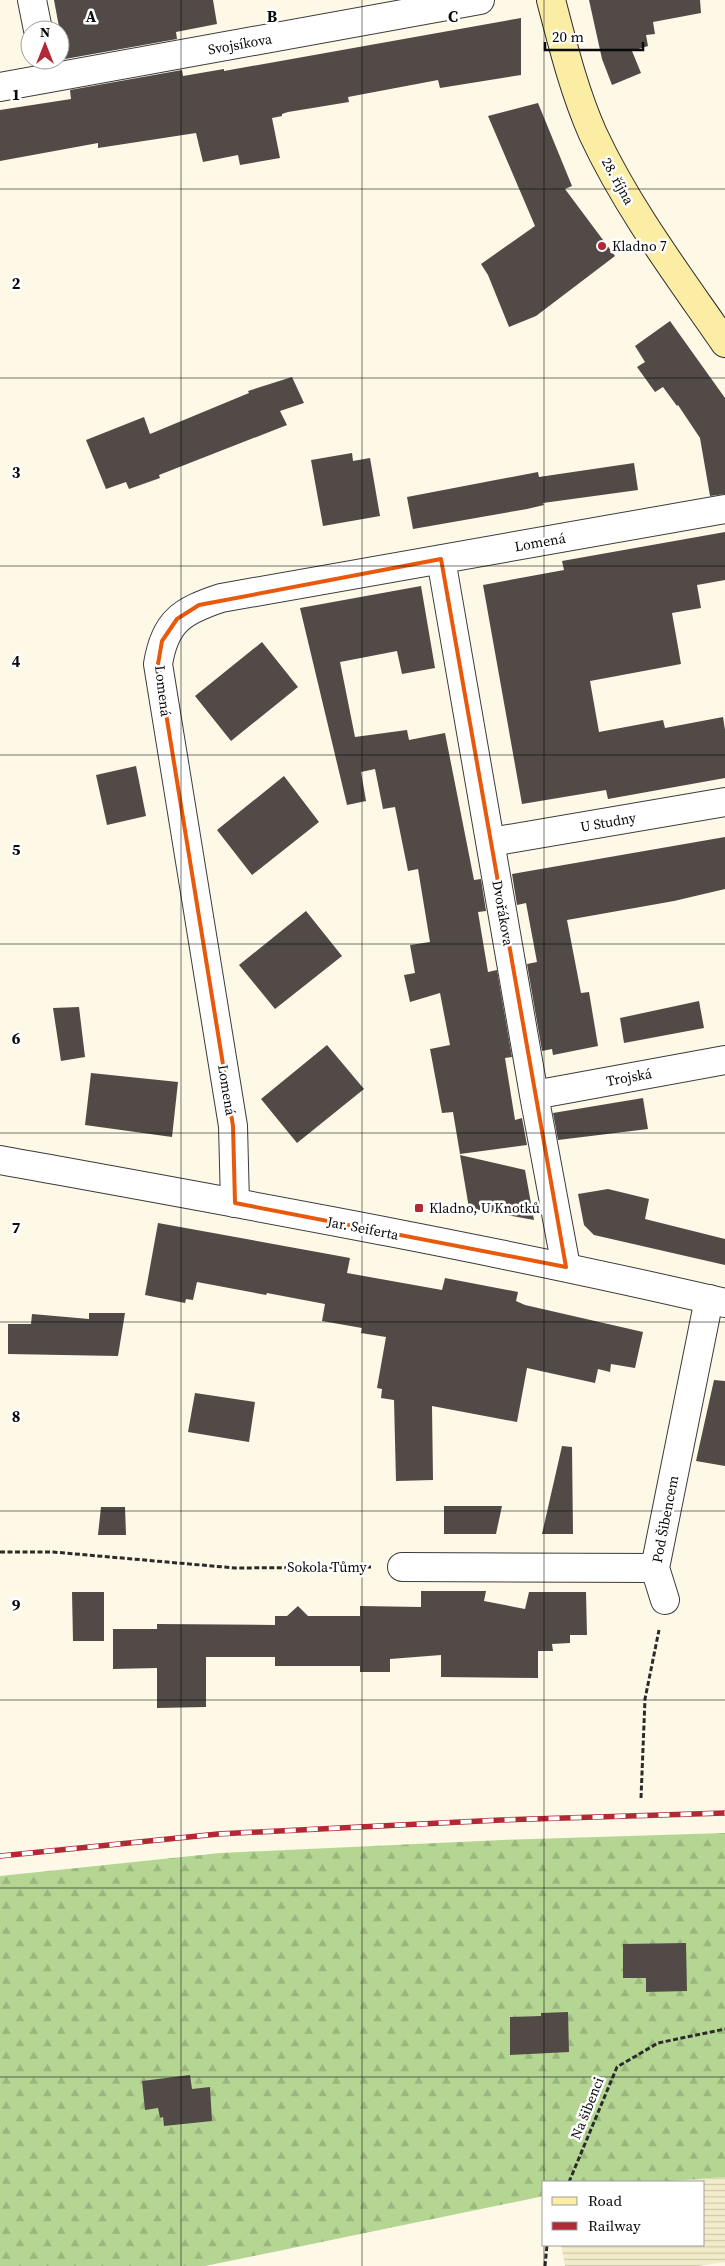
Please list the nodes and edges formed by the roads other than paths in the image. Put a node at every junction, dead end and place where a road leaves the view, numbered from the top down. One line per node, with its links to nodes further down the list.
1 (32, 0): 4 (street)
2 (480, 0): 5 (street, Svojsíkova)
3 (552, 0): 8 (main road, 28. října)
4 (36, 20)
5 (70, 65)
6 (42, 70): 7 (street, Svojsíkova)
7 (0, 87)
8 (725, 343)
9 (725, 509): 10 (street, Lomená)
10 (441, 559): 12 (street, Dvořákova); 16 (street, Lomená)
11 (725, 802): 12 (street, U Studny)
12 (491, 842): 14 (street, Dvořákova)
13 (725, 1060): 14 (street, Trojská)
14 (534, 1094): 17 (street, Dvořákova)
15 (0, 1160): 16 (street, Jar. Seiferta)
16 (235, 1202): 17 (street, Jar. Seiferta)
17 (566, 1267): 18 (street, Jar. Seiferta)
18 (717, 1301): 20 (street, Pod Šibencem)
19 (402, 1567): 20 (street)
20 (655, 1568): 21 (street, Pod Šibencem)
21 (665, 1600)

